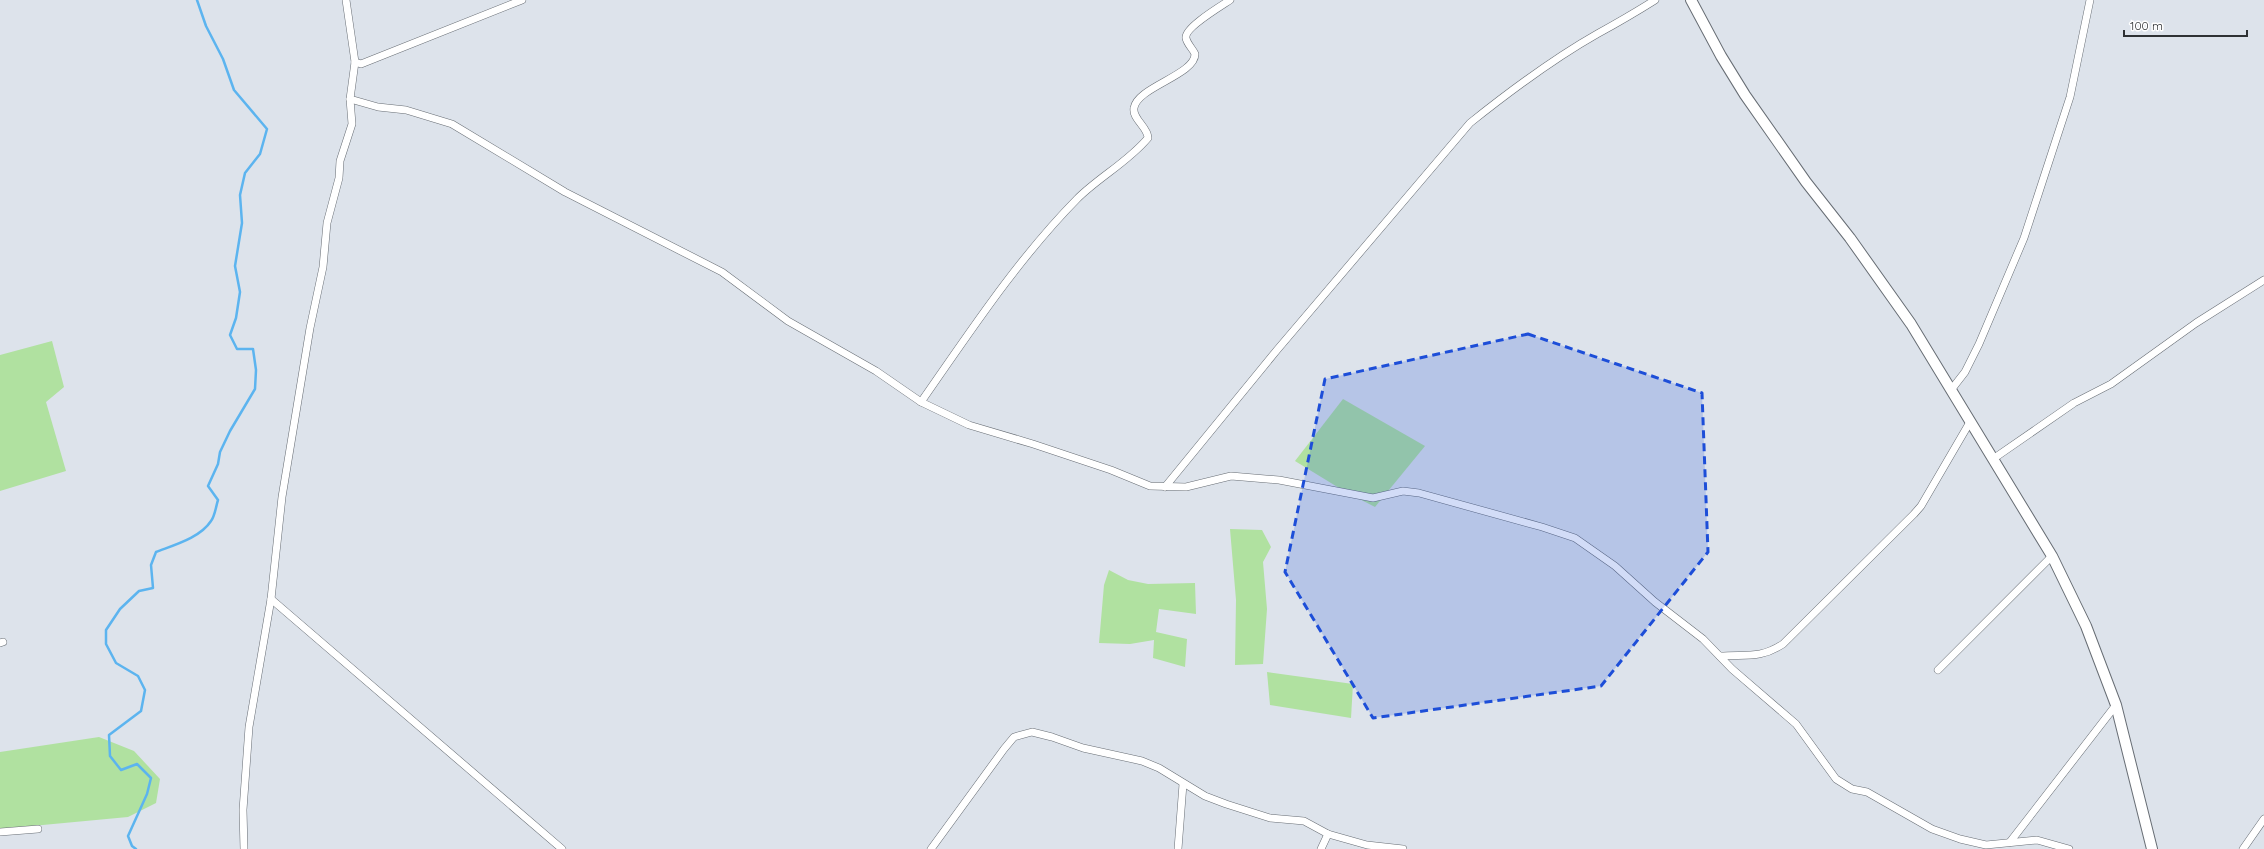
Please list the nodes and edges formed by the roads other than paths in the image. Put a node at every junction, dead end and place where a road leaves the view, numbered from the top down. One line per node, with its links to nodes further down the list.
1 (346, 0): 7 (street)
2 (522, 0): 7 (street)
3 (1230, 0): 11 (street)
4 (1655, 0): 14 (street)
5 (1690, 0): 10 (street)
6 (2090, 0): 10 (street)
7 (355, 62): 8 (street)
8 (350, 99): 11 (street); 16 (street)
9 (2264, 280): 13 (street)
10 (1951, 390): 12 (street)
11 (921, 402): 14 (street)
12 (1970, 422): 13 (street); 17 (street)
13 (1993, 459): 15 (street)
14 (1165, 486): 17 (street)
15 (2052, 556): 18 (street); 19 (street)
16 (271, 599): 26 (street); 27 (street)
17 (1720, 656): 25 (street)
18 (1938, 670)
19 (2116, 705): 25 (street); 33 (street)
20 (1183, 784): 24 (street); 28 (street); 29 (street)
21 (2264, 819): 34 (street)
22 (38, 829): 23 (street)
23 (0, 832)
24 (1328, 834): 30 (street); 31 (street)
25 (2010, 842): 32 (street)
26 (244, 849)
27 (562, 849)
28 (931, 849)
29 (1178, 849)
30 (1321, 849)
31 (1403, 849)
32 (2069, 849)
33 (2152, 849)
34 (2243, 849)

